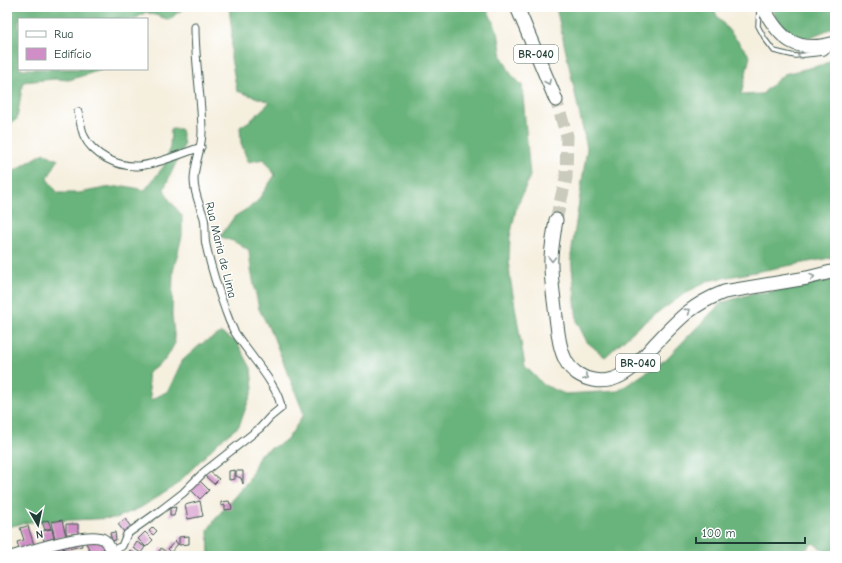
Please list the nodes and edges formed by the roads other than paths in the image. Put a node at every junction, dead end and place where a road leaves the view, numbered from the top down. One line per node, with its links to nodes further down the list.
1 (517, 7): 6 (highway, BR-040, one-way to 6)
2 (759, 7): 5 (lane, one-way to 2)
3 (763, 7): 5 (highway)
4 (196, 27): 8 (street, Rua Maria de Lima)
5 (835, 43)
6 (556, 100)
7 (78, 112): 8 (street)
8 (201, 147): 11 (street, Rua Maria de Lima)
9 (556, 220): 10 (highway, BR-040, one-way to 10)
10 (835, 271)
11 (111, 554): 12 (street)
12 (12, 556)

